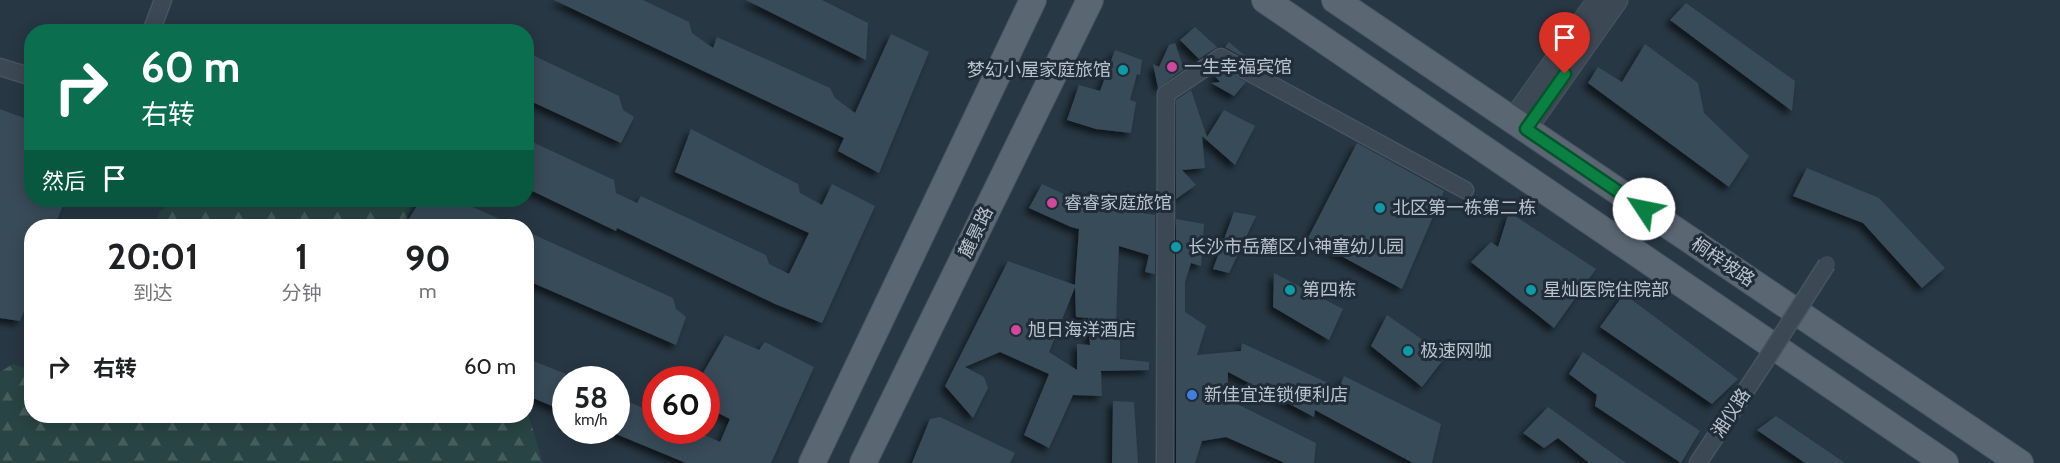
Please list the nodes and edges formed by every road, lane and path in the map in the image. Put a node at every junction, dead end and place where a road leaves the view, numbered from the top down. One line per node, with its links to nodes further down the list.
1 (163, 0): 8 (street)
2 (1033, 0): 14 (main road)
3 (1090, 0): 15 (main road, 麓景路)
4 (1265, 0): 18 (main road)
5 (1335, 0): 11 (main road, 桐梓坡路)
6 (1598, 0): 11 (street)
7 (1617, 0): 11 (street)
8 (154, 24)
9 (0, 67): 10 (street)
10 (24, 74)
11 (1519, 124): 19 (main road, 桐梓坡路)
12 (1465, 190): 16 (street)
13 (1827, 264): 17 (street, 湘仪路, bridge)
14 (812, 463)
15 (863, 463)
16 (1165, 463)
17 (1698, 463)
18 (1945, 463)
19 (2020, 463)

